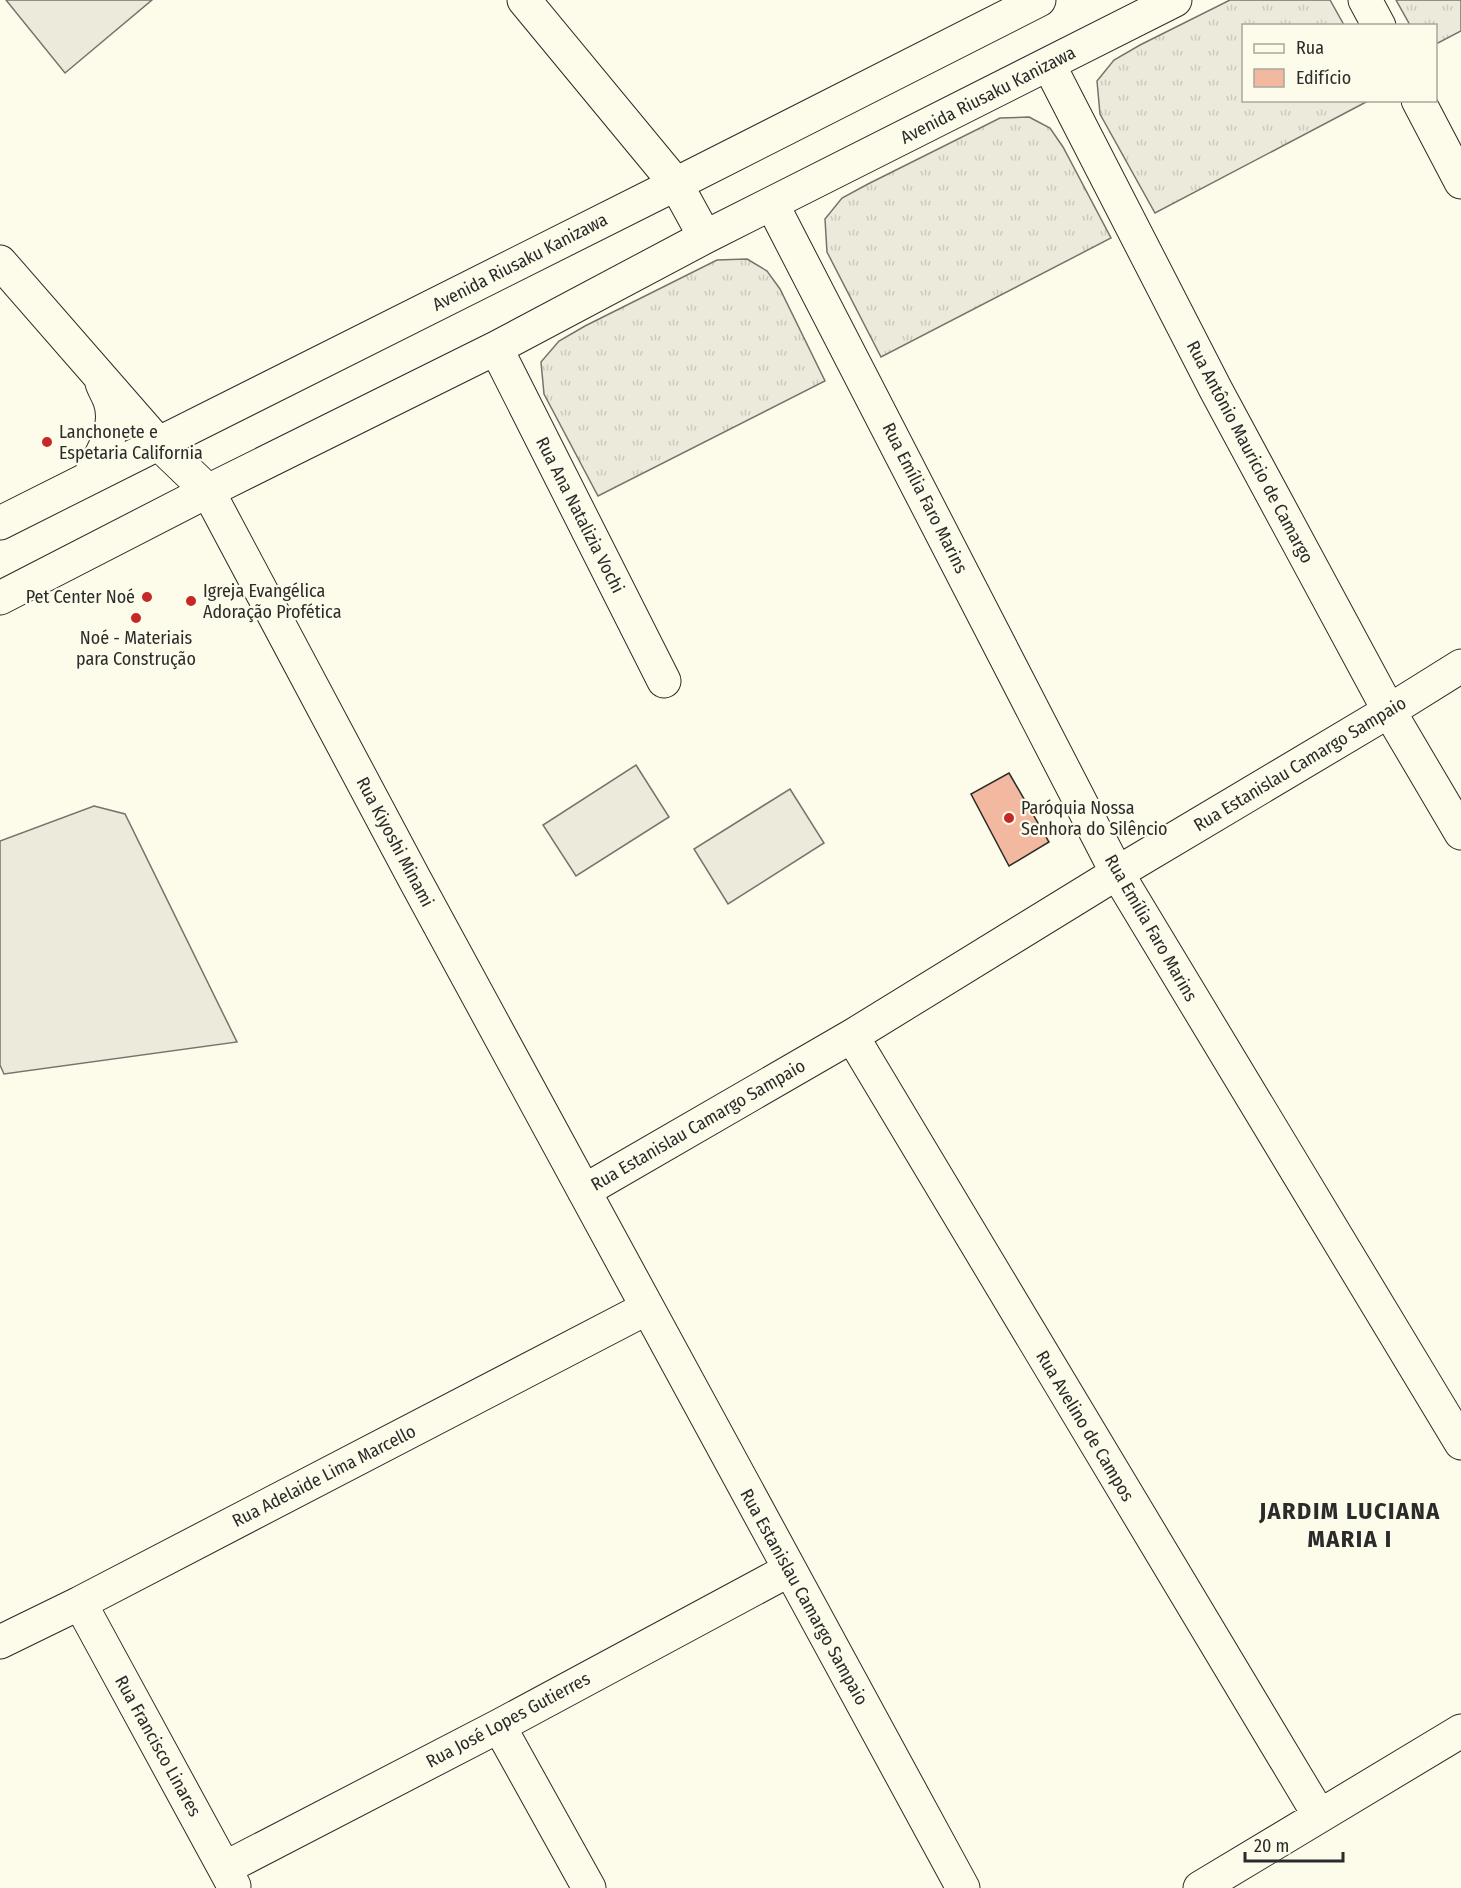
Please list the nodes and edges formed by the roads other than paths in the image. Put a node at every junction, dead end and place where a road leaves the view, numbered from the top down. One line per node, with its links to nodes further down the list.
1 (524, 0): 9 (street)
2 (1039, 0): 9 (street, Avenida Riusaku Kanizawa)
3 (1175, 0): 6 (street, Avenida Riusaku Kanizawa)
4 (1365, 0): 5 (street)
5 (1377, 24)
6 (1049, 65): 10 (street, Avenida Riusaku Kanizawa); 22 (street, Rua Antônio Mauricio de Camargo)
7 (1419, 102): 8 (street)
8 (1461, 182)
9 (676, 184): 11 (street); 15 (street, Avenida Riusaku Kanizawa)
10 (772, 204): 11 (street, Avenida Riusaku Kanizawa); 24 (street, Rua Emília Faro Marins)
11 (705, 237): 13 (street, Avenida Riusaku Kanizawa)
12 (0, 262): 14 (street, Rua Kiyoshi Minami)
13 (496, 348): 17 (street, Avenida Riusaku Kanizawa); 21 (street, Rua Ana Natalizia Vochi)
14 (98, 376): 15 (street, Rua Kiyoshi Minami); 16 (street)
15 (158, 443): 16 (street, Avenida Riusaku Kanizawa); 17 (street, Rua Kiyoshi Minami)
16 (89, 477): 18 (street, Avenida Riusaku Kanizawa)
17 (198, 482): 19 (street, Avenida Riusaku Kanizawa); 26 (street, Rua Kiyoshi Minami)
18 (0, 523)
19 (0, 598)
20 (1461, 666): 22 (street, Rua Estanislau Camargo Sampaio)
21 (664, 681)
22 (1389, 711): 23 (street, Rua Antônio Mauricio de Camargo); 24 (street, Rua Estanislau Camargo Sampaio)
23 (1461, 833)
24 (1117, 873): 25 (street, Rua Estanislau Camargo Sampaio); 28 (street, Rua Emília Faro Marins)
25 (852, 1036): 26 (street, Rua Estanislau Camargo Sampaio); 34 (street, Rua Avelino de Campos)
26 (584, 1191): 27 (street, Rua Estanislau Camargo Sampaio)
27 (648, 1308): 29 (street, Rua Estanislau Camargo Sampaio); 30 (street, Rua Adelaide Lima Marcello)
28 (1461, 1443)
29 (789, 1570): 32 (street, Rua José Lopes Gutierres); 37 (street, Rua Estanislau Camargo Sampaio)
30 (80, 1604): 31 (street, Rua Adelaide Lima Marcello); 35 (street, Rua Francisco Linares)
31 (0, 1642)
32 (499, 1726): 35 (street, Rua José Lopes Gutierres); 36 (street)
33 (1461, 1731): 34 (street)
34 (1319, 1815): 38 (street)
35 (230, 1878)
36 (589, 1888)
37 (963, 1888)
38 (1200, 1888)

